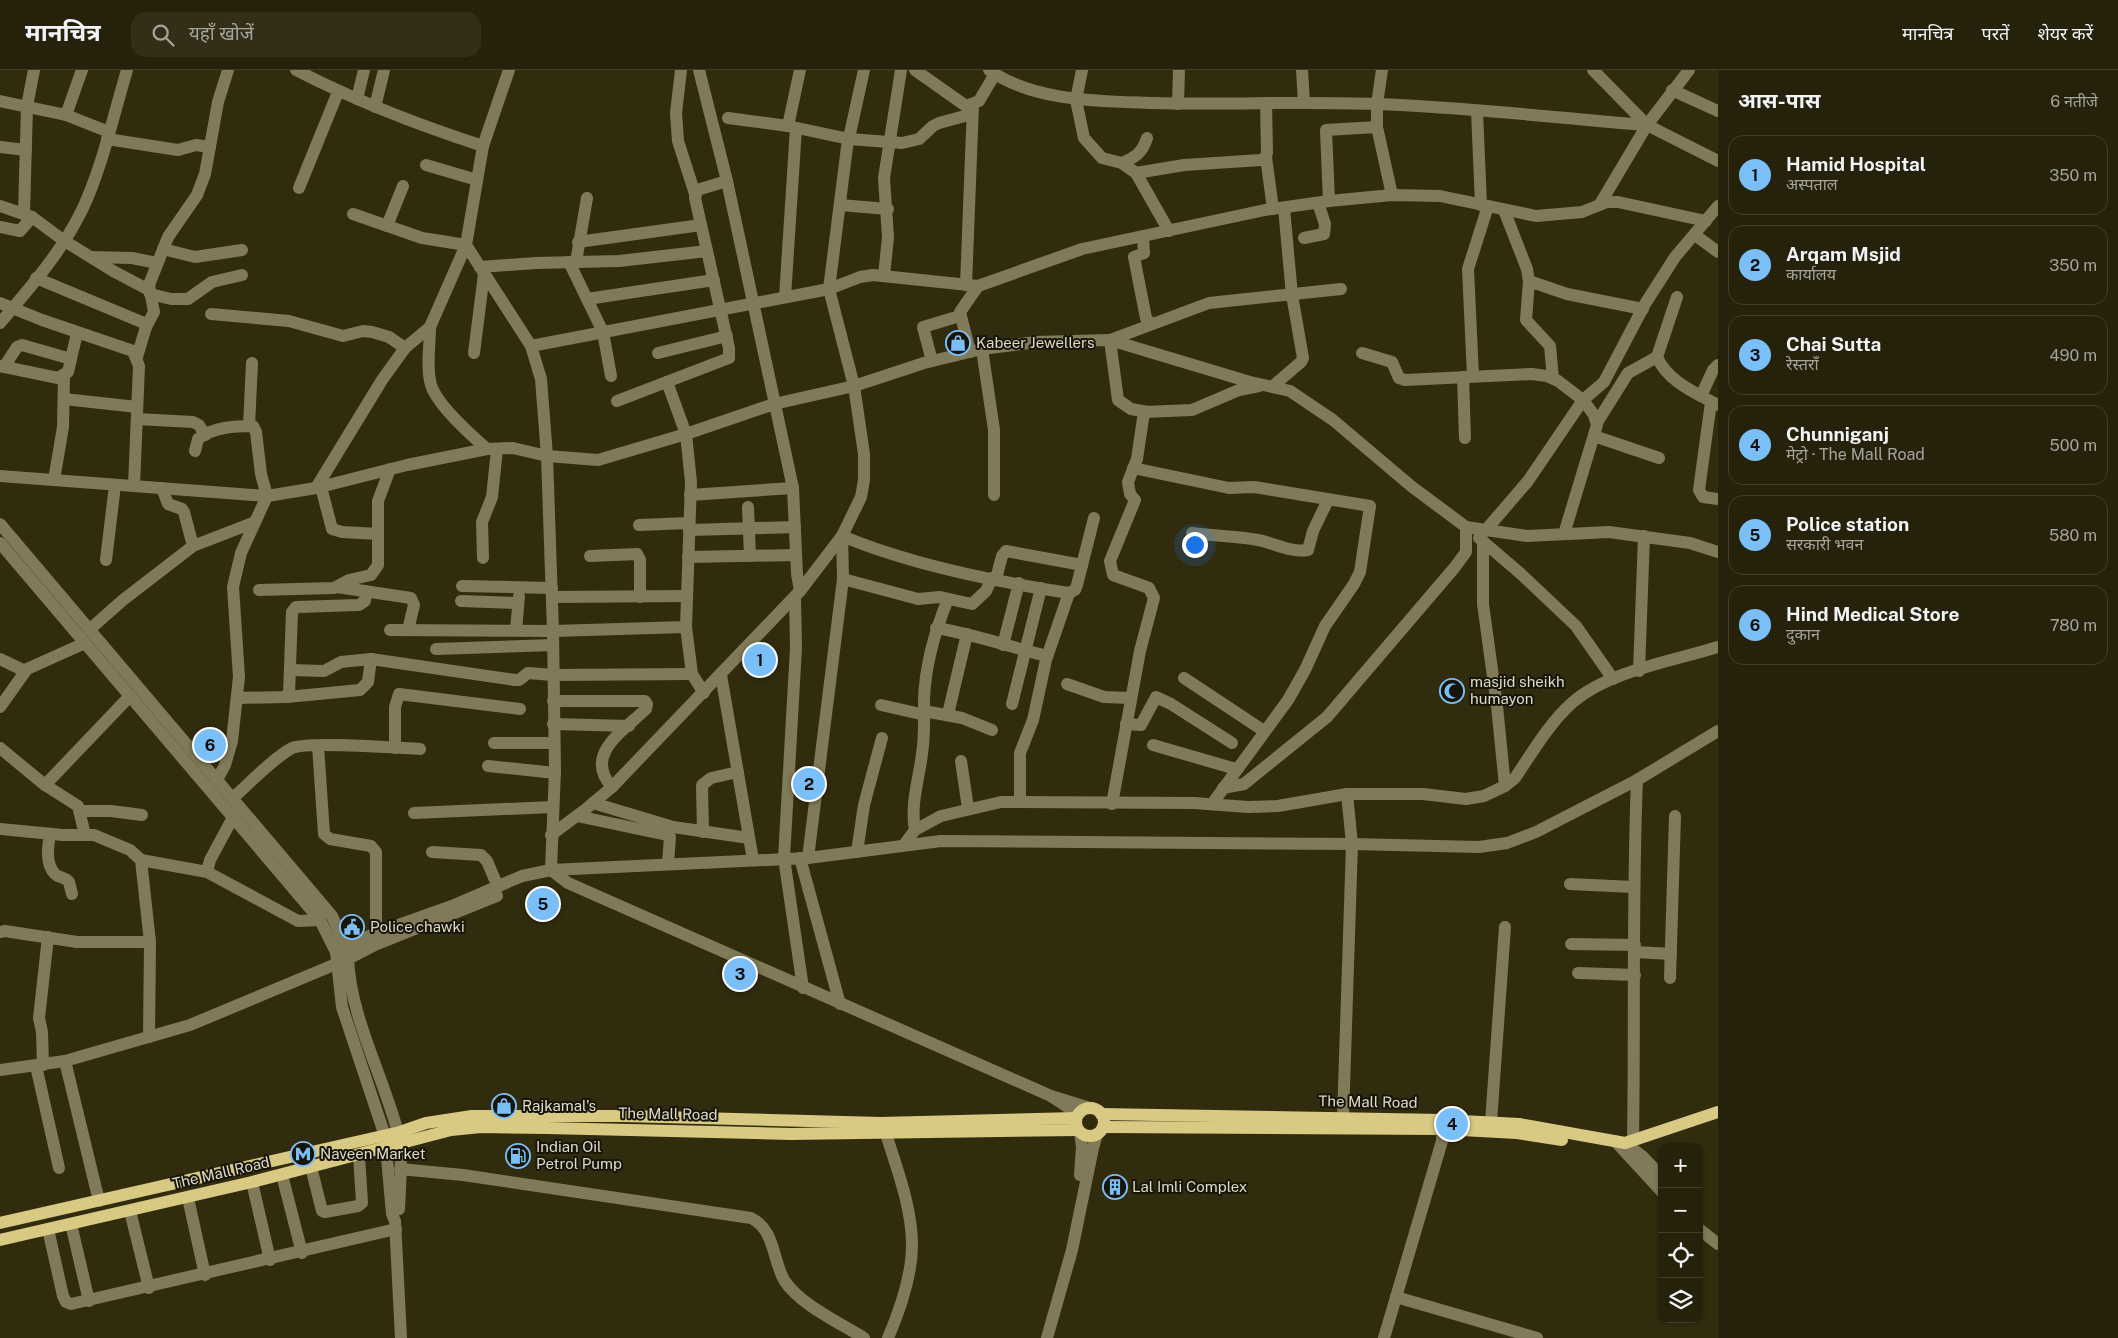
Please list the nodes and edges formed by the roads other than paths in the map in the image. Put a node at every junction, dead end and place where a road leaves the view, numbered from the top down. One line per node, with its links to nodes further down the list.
1 (34, 70): 31 (street)
2 (82, 70): 36 (street)
3 (127, 70): 41 (street)
4 (228, 70): 47 (street)
5 (364, 70): 24 (street)
6 (384, 70): 32 (street)
7 (509, 70): 45 (street)
8 (681, 70): 58 (street)
9 (699, 70): 55 (street)
10 (800, 70): 39 (street)
11 (864, 70): 43 (street)
12 (901, 70): 44 (street)
13 (915, 70): 33 (street)
14 (1082, 70): 25 (street)
15 (1179, 70): 29 (street)
16 (1302, 70): 28 (street)
17 (1382, 70): 30 (street)
18 (1595, 70): 38 (street)
19 (1689, 70): 22 (street)
20 (303, 72): 23 (street)
21 (992, 72): 25 (street); 33 (street)
22 (1672, 90): 35 (street); 38 (street)
23 (338, 92): 24 (street); 57 (street)
24 (357, 99): 32 (street)
25 (1076, 100): 29 (street); 51 (street)
26 (0, 101): 31 (street)
27 (1266, 103): 28 (street); 29 (street); 49 (street)
28 (1304, 103): 30 (street)
29 (1178, 104)
30 (1376, 104): 34 (street); 40 (street)
31 (27, 106): 36 (street); 48 (street)
32 (375, 107): 45 (street)
33 (972, 109): 44 (street); 96 (street)
34 (1477, 111): 38 (street); 64 (street)
35 (1718, 111)
36 (66, 115): 41 (street)
37 (728, 118): 39 (street)
38 (1647, 125): 50 (street); 62 (street)
39 (792, 127): 43 (street); 101 (street)
40 (1377, 128): 59 (street); 61 (street)
41 (108, 136): 47 (street); 80 (street)
42 (1147, 138): 51 (street)
43 (849, 139): 44 (street); 63 (street)
44 (889, 142): 68 (street)
45 (482, 146): 54 (street)
46 (0, 147): 48 (street)
47 (210, 147): 83 (street)
48 (26, 150): 71 (street)
49 (1266, 157): 53 (street); 67 (street)
50 (1718, 161)
51 (1122, 163): 53 (street)
52 (426, 165): 54 (street)
53 (1136, 173): 76 (street)
54 (477, 180): 82 (street)
55 (727, 182): 58 (street); 104 (street)
56 (403, 186): 74 (street)
57 (299, 188)
58 (695, 194): 73 (street)
59 (1392, 195): 61 (street); 64 (street)
60 (586, 198): 81 (street)
61 (1323, 202): 67 (street); 79 (street)
62 (1600, 204): 69 (street); 72 (street)
63 (840, 205): 68 (street); 97 (street)
64 (1484, 205): 69 (street); 134 (street)
65 (0, 206): 71 (street)
66 (1718, 206): 72 (street)
67 (1278, 208): 76 (street); 100 (street)
68 (888, 209): 92 (street)
69 (1504, 210): 95 (street)
70 (353, 214): 74 (street)
71 (28, 215): 75 (street); 80 (street)
72 (1706, 221): 77 (street)
73 (701, 225): 81 (street); 85 (street)
74 (387, 226): 82 (street)
75 (0, 227)
76 (1169, 231): 78 (street)
77 (1695, 235): 86 (street); 108 (street)
78 (1143, 236): 96 (street); 112 (street)
79 (1304, 238)
80 (63, 240): 87 (street); 93 (street)
81 (578, 242): 88 (street)
82 (466, 245): 90 (street); 114 (street)
83 (163, 249): 84 (street); 89 (street)
84 (242, 250)
85 (707, 251): 88 (street); 94 (street)
86 (1718, 252)
87 (91, 257): 89 (street); 99 (street)
88 (572, 262): 90 (street); 103 (street)
89 (157, 263): 99 (street)
90 (482, 270): 119 (street); 124 (street)
91 (242, 275): 99 (street)
92 (884, 276): 96 (street); 97 (street)
93 (36, 278): 106 (street); 113 (street)
94 (714, 280): 103 (street); 107 (street)
95 (1529, 281): 108 (street); 135 (street)
96 (972, 286): 110 (street)
97 (829, 288): 101 (street); 138 (street)
98 (1341, 289): 100 (street)
99 (149, 292): 113 (street)
100 (1292, 296): 112 (street); 137 (street)
101 (785, 297): 104 (street)
102 (1677, 297): 126 (street)
103 (587, 298): 115 (street)
104 (754, 302): 107 (street); 143 (street)
105 (0, 303): 106 (street)
106 (12, 308): 111 (street); 116 (street)
107 (721, 308): 115 (street); 117 (street)
108 (1643, 309): 141 (street)
109 (211, 314): 120 (street)
110 (960, 316): 121 (street); 128 (street)
111 (0, 323)
112 (1150, 324): 118 (street)
113 (146, 327): 125 (street)
114 (430, 327): 120 (street); 152 (street)
115 (603, 332): 119 (street); 133 (street)
116 (77, 333): 125 (street); 127 (street)
117 (727, 336): 123 (street); 136 (street)
118 (1110, 340): 121 (street); 137 (street); 144 (street)
119 (531, 346): 154 (street)
120 (405, 348): 163 (street)
121 (976, 351): 128 (street); 166 (street)
122 (1362, 352): 134 (street)
123 (658, 353)
124 (474, 354)
125 (138, 357): 145 (street)
126 (1657, 357): 142 (street); 146 (street)
127 (71, 359): 131 (street); 132 (street)
128 (932, 361): 138 (street)
129 (252, 363): 147 (street)
130 (1718, 365): 142 (street)
131 (2, 366): 132 (street)
132 (64, 376): 139 (street)
133 (610, 376)
134 (1468, 376): 135 (street); 151 (street)
135 (1553, 378): 141 (street)
136 (667, 382): 140 (street); 148 (street)
137 (1268, 385): 144 (street); 177 (street)
138 (854, 386): 143 (street); 182 (street)
139 (64, 398): 145 (street); 159 (street)
140 (617, 400)
141 (1583, 400): 146 (street); 183 (street)
142 (1710, 401): 168 (street)
143 (774, 404): 148 (street); 164 (street)
144 (1148, 412): 156 (street)
145 (137, 413): 149 (street); 161 (street)
146 (1598, 421): 150 (street)
147 (250, 426): 149 (street); 167 (street)
148 (686, 434): 154 (street); 165 (street)
149 (205, 435): 153 (street)
150 (1594, 436): 155 (street); 181 (street)
151 (1465, 438)
152 (492, 449): 154 (street); 157 (street); 192 (street)
153 (196, 451)
154 (547, 456): 204 (street)
155 (1659, 458)
156 (1133, 468): 169 (street); 242 (street)
157 (390, 470): 163 (street); 180 (street)
158 (0, 476): 159 (street)
159 (54, 480): 160 (street)
160 (115, 485): 161 (street); 193 (street)
161 (134, 486): 162 (street)
162 (162, 488): 167 (street); 186 (street)
163 (318, 488): 167 (street); 180 (street)
164 (793, 488): 165 (street); 175 (street)
165 (690, 495): 176 (street)
166 (994, 495)
167 (267, 496): 172 (street)
168 (1718, 499)
169 (1328, 500): 179 (street); 254 (street)
170 (748, 507): 178 (street)
171 (1094, 518): 194 (street)
172 (255, 522): 186 (street); 241 (street)
173 (0, 524): 214 (street)
174 (639, 525): 176 (street)
175 (796, 526): 178 (street); 188 (street)
176 (689, 527): 178 (street); 191 (street)
177 (1466, 527): 183 (street); 275 (street)
178 (749, 529): 190 (street)
179 (1192, 532)
180 (378, 534): 199 (street)
181 (1564, 534): 183 (street); 184 (street)
182 (842, 536): 195 (street); 196 (street); 205 (street)
183 (1484, 536): 236 (street); 274 (street)
184 (1644, 536): 187 (street); 231 (street)
185 (0, 543): 220 (street)
186 (193, 546): 214 (street)
187 (1718, 552)
188 (796, 555): 190 (street); 205 (street)
189 (590, 556): 208 (street)
190 (750, 556): 191 (street)
191 (688, 557): 207 (street)
192 (483, 558)
193 (106, 560)
194 (1082, 565): 196 (street); 206 (street)
195 (844, 579): 209 (street); 301 (street)
196 (994, 579): 197 (street); 209 (street)
197 (1019, 583): 201 (street); 221 (street)
198 (462, 586): 200 (street)
199 (337, 587): 202 (street); 203 (street)
200 (520, 588): 204 (street); 211 (street)
201 (1041, 588): 206 (street); 225 (street)
202 (259, 590)
203 (366, 591): 216 (street); 229 (street)
204 (552, 593): 208 (street); 218 (street)
205 (797, 594): 234 (street); 300 (street)
206 (1070, 594): 226 (street)
207 (687, 596): 208 (street); 212 (street)
208 (640, 597)
209 (948, 599): 213 (street)
210 (461, 601): 211 (street)
211 (518, 602): 217 (street)
212 (686, 628): 218 (street); 232 (street)
213 (936, 628): 219 (street); 248 (street)
214 (89, 630): 270 (street)
215 (390, 630): 216 (street)
216 (408, 630): 217 (street)
217 (516, 630): 218 (street)
218 (553, 631): 222 (street)
219 (967, 634): 221 (street); 249 (street)
220 (85, 643): 230 (street); 239 (street)
221 (1003, 645): 225 (street)
222 (553, 646): 224 (street); 233 (street)
223 (1718, 647): 231 (street)
224 (436, 649)
225 (1025, 651): 226 (street); 244 (street)
226 (1048, 656): 277 (street)
227 (0, 659): 230 (street)
228 (372, 659): 229 (street); 233 (street); 240 (street)
229 (290, 670): 240 (street)
230 (25, 671): 246 (street)
231 (1639, 671): 236 (street)
232 (692, 674): 233 (street); 238 (street)
233 (553, 675): 243 (street)
234 (721, 675): 238 (street); 268 (street)
235 (1184, 678): 254 (street)
236 (1613, 679): 274 (street)
237 (1068, 684): 242 (street)
238 (704, 693): 273 (street)
239 (130, 696): 272 (street); 281 (street)
240 (287, 697): 241 (street)
241 (236, 698): 270 (street)
242 (1130, 698): 251 (street)
243 (553, 701): 250 (street); 252 (street)
244 (1012, 704)
245 (881, 705): 248 (street)
246 (0, 706)
247 (520, 708): 263 (street)
248 (925, 713): 249 (street); 290 (street)
249 (948, 714): 253 (street)
250 (553, 724): 252 (street); 259 (street)
251 (1126, 724): 258 (street); 279 (street)
252 (629, 726): 273 (street)
253 (992, 730)
254 (1264, 730): 267 (street)
255 (1718, 731): 271 (street)
256 (882, 738): 299 (street)
257 (494, 743): 259 (street)
258 (1232, 743)
259 (553, 744): 269 (street)
260 (1153, 745): 267 (street)
261 (318, 746): 263 (street); 281 (street); 315 (street)
262 (0, 748): 272 (street)
263 (395, 748): 264 (street)
264 (420, 750)
265 (961, 761): 283 (street)
266 (488, 766): 269 (street)
267 (1236, 769): 275 (street)
268 (738, 772): 291 (street); 295 (street)
269 (555, 773): 282 (street)
270 (217, 780): 281 (street)
271 (1637, 780): 296 (street); 310 (street)
272 (45, 785): 284 (street)
273 (612, 786): 278 (street)
274 (1505, 786): 276 (street)
275 (1223, 788): 280 (street)
276 (1348, 794): 280 (street); 296 (street)
277 (1020, 801): 279 (street); 283 (street)
278 (593, 803): 287 (street); 291 (street)
279 (1112, 804): 280 (street)
280 (1212, 804)
281 (235, 806): 306 (street); 312 (street); 321 (street)
282 (553, 807): 285 (street); 294 (street)
283 (968, 808): 290 (street)
284 (81, 810): 286 (street); 293 (street)
285 (414, 813)
286 (142, 815)
287 (577, 816): 294 (street); 304 (street)
288 (1675, 816): 320 (street)
289 (0, 829): 292 (street)
290 (915, 830): 297 (street)
291 (703, 832): 295 (street)
292 (50, 834): 293 (street); 311 (street)
293 (85, 835): 302 (street)
294 (551, 835): 305 (street)
295 (749, 838): 303 (street)
296 (1352, 844): 297 (street); 332 (street)
297 (903, 846): 299 (street)
298 (432, 852): 309 (street)
299 (857, 852): 301 (street)
300 (784, 858): 301 (street); 303 (street); 325 (street)
301 (804, 858): 326 (street)
302 (141, 860): 306 (street); 317 (street)
303 (753, 860): 304 (street)
304 (668, 863): 305 (street)
305 (551, 870): 307 (street); 325 (street)
306 (207, 872): 312 (street)
307 (531, 876): 309 (street); 321 (street)
308 (1570, 884): 310 (street)
309 (498, 887): 315 (street)
310 (1633, 887): 319 (street)
311 (72, 894)
312 (320, 920): 321 (street)
313 (1505, 927): 335 (street)
314 (0, 932): 316 (street)
315 (376, 933): 321 (street)
316 (48, 937): 317 (street); 329 (street)
317 (150, 942): 327 (street)
318 (1571, 944): 319 (street)
319 (1635, 949): 320 (street); 323 (street)
320 (1671, 954): 324 (street)
321 (342, 956): 327 (street); 339 (street)
322 (1578, 973): 323 (street)
323 (1635, 975): 340 (street)
324 (1670, 978)
325 (803, 988): 326 (street)
326 (840, 1004): 333 (street)
327 (150, 1037): 328 (street)
328 (65, 1061): 329 (street); 350 (street)
329 (40, 1065): 330 (street); 343 (street)
330 (0, 1070)
331 (1718, 1112): 340 (main road, The Mall Road)
332 (1343, 1118): 333 (main road, The Mall Road); 336 (main road, The Mall Road)
333 (1084, 1119): 337 (main road, The Mall Road); 338 (main road); 338 (main road, The Mall Road); 351 (street)
334 (1718, 1120): 340 (main road, The Mall Road)
335 (1491, 1122): 336 (main road, The Mall Road); 340 (main road, The Mall Road)
336 (1443, 1124): 338 (main road, The Mall Road); 340 (main road, The Mall Road); 364 (street)
337 (891, 1130): 339 (main road, The Mall Road); 368 (street)
338 (1100, 1131): 351 (street)
339 (392, 1141): 341 (main road, The Mall Road); 344 (street); 350 (main road, The Mall Road); 355 (street)
340 (1626, 1145): 345 (street); 348 (street)
341 (358, 1155): 342 (main road, The Mall Road); 342 (street)
342 (311, 1167): 346 (main road, The Mall Road)
343 (59, 1168)
344 (400, 1168): 355 (street); 367 (street)
345 (1658, 1173)
346 (282, 1175): 347 (main road, The Mall Road); 360 (street)
347 (252, 1182): 349 (main road, The Mall Road); 361 (street)
348 (1659, 1188)
349 (188, 1198): 352 (main road, The Mall Road); 362 (street)
350 (99, 1201): 353 (main road, The Mall Road)
351 (1079, 1209): 369 (street)
352 (130, 1211): 354 (main road, The Mall Road); 363 (street)
353 (0, 1223)
354 (72, 1224): 356 (main road, The Mall Road); 365 (street)
355 (396, 1225): 360 (street); 366 (street)
356 (48, 1229): 358 (main road, The Mall Road); 365 (street)
357 (1703, 1230): 359 (street)
358 (0, 1240)
359 (1718, 1244)
360 (302, 1253): 361 (street)
361 (270, 1260): 362 (street)
362 (205, 1275): 363 (street)
363 (149, 1288): 365 (street)
364 (1396, 1297): 370 (street); 371 (street)
365 (89, 1301)
366 (401, 1338)
367 (864, 1338)
368 (888, 1338)
369 (1047, 1338)
370 (1384, 1338)
371 (1537, 1338)

